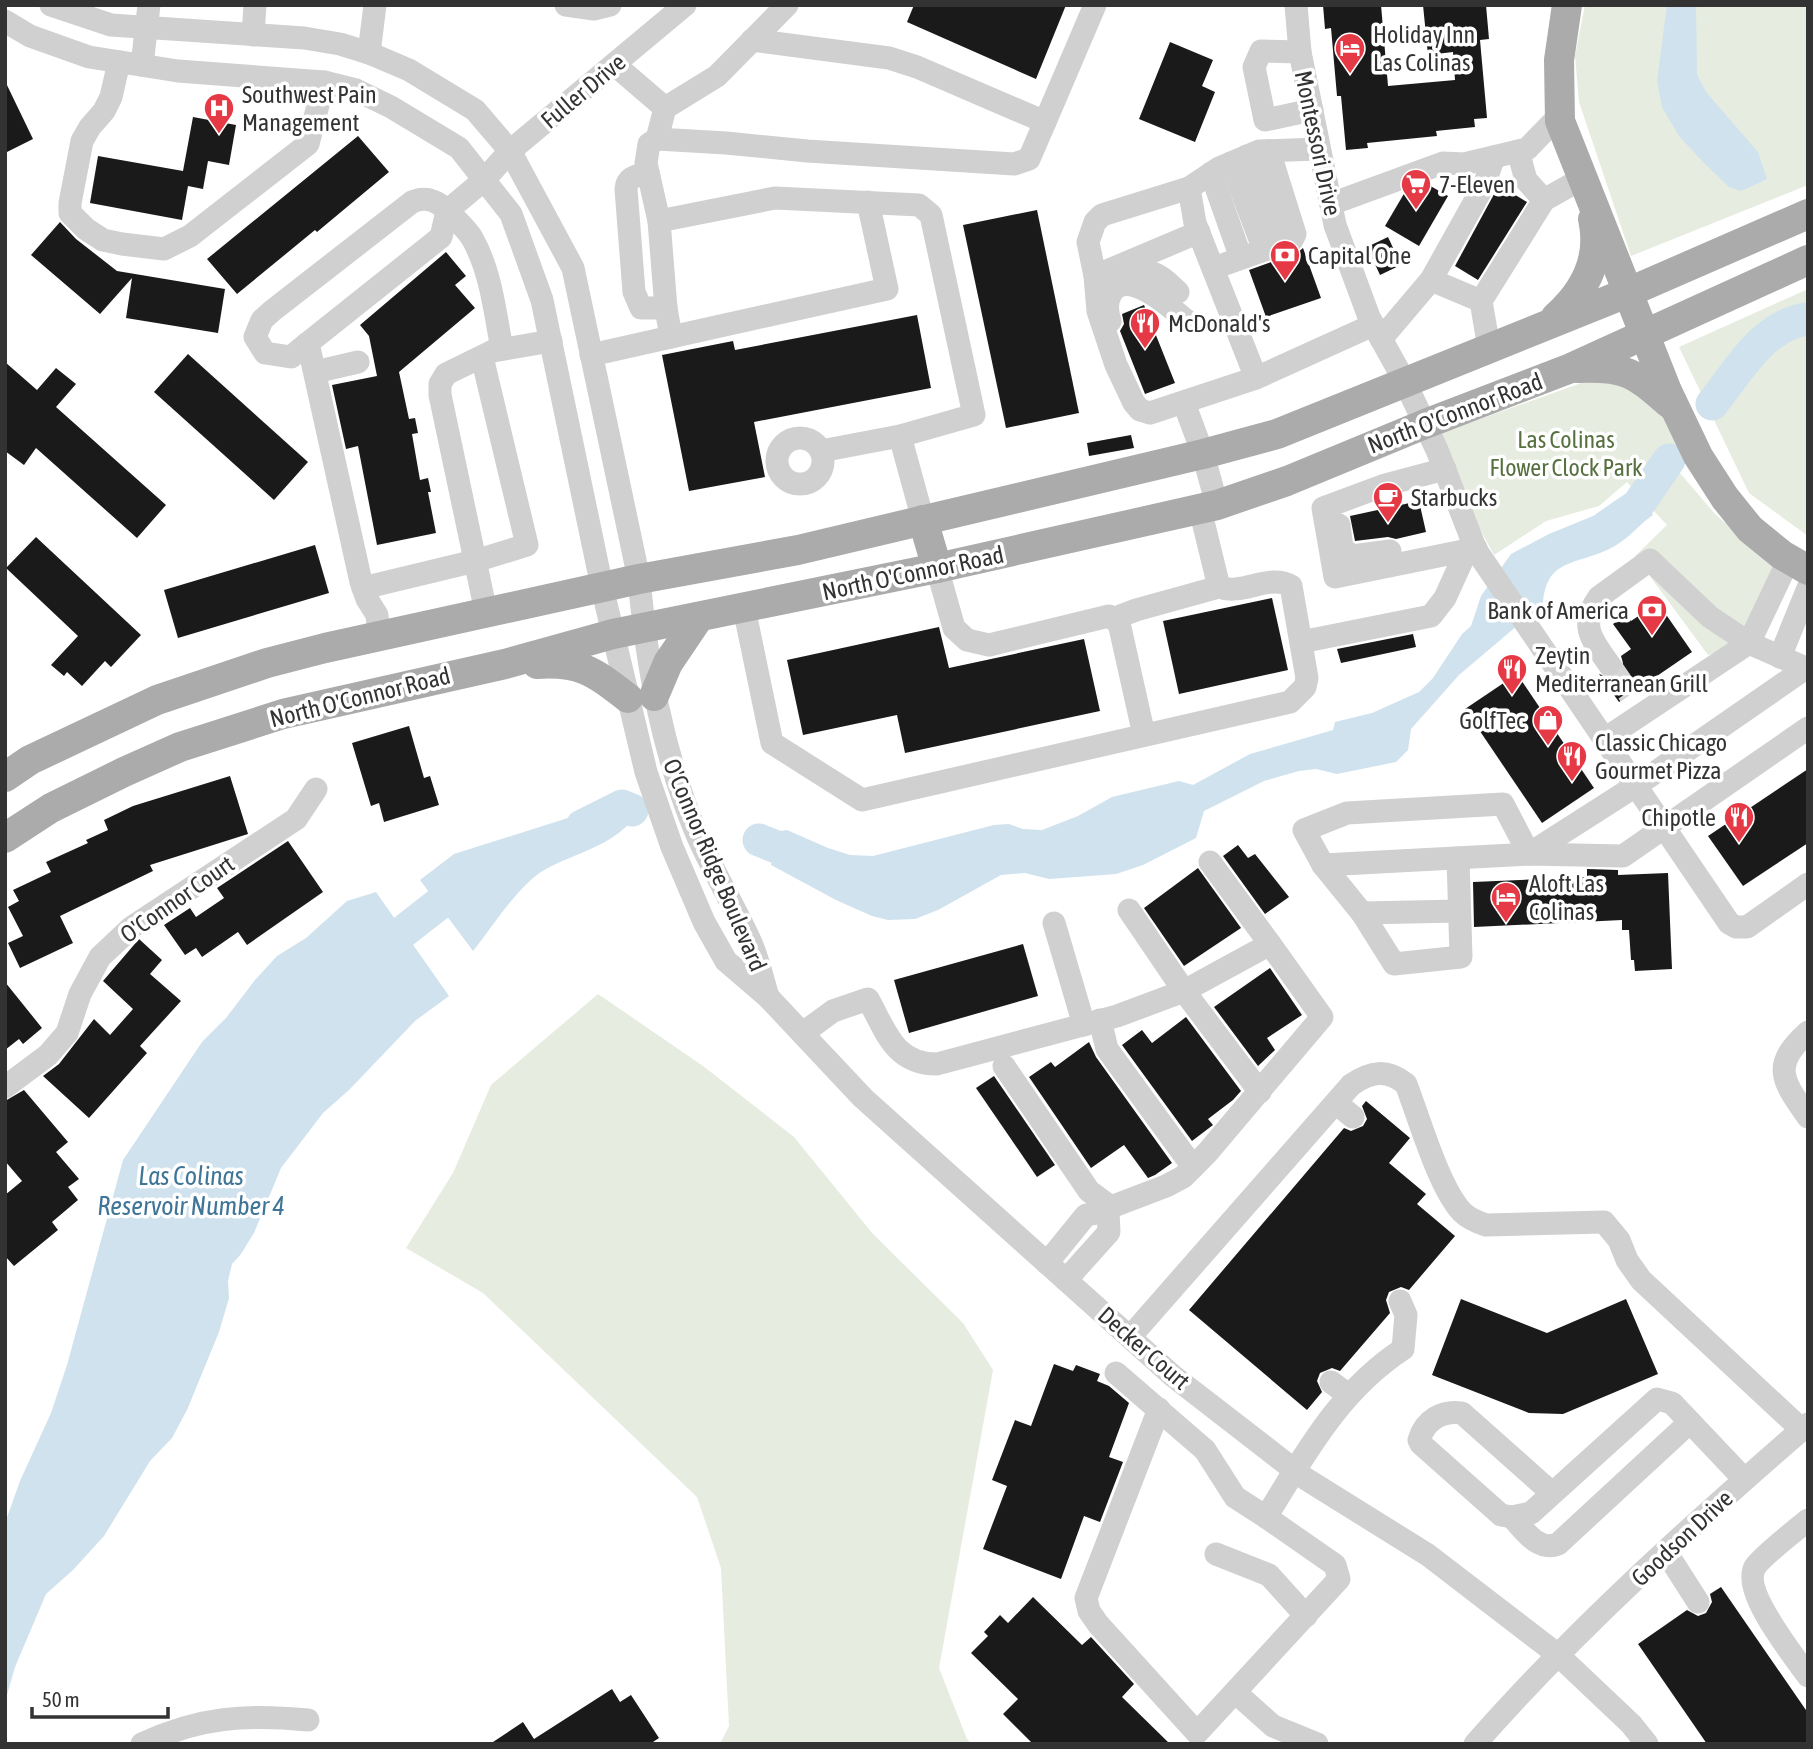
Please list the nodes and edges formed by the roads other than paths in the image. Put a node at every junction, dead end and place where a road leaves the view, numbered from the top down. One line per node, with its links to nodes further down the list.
1 (51, 5): 11 (street, O'Connor Ridge Boulevard)
2 (255, 5): 13 (street)
3 (375, 5): 16 (street)
4 (566, 5): 5 (street)
5 (610, 5)
6 (685, 5): 18 (street, Fuller Drive)
7 (787, 5): 14 (street)
8 (1095, 5): 23 (street)
9 (1296, 5): 15 (street, Montessori Drive)
10 (1567, 5): 22 (main road)
11 (148, 17): 13 (street, O'Connor Ridge Boulevard); 17 (street)
12 (5, 21): 17 (street, O'Connor Ridge Boulevard)
13 (253, 35): 16 (street, O'Connor Ridge Boulevard)
14 (752, 40): 20 (street); 23 (street)
15 (1300, 52): 21 (street, Montessori Drive); 21 (street)
16 (369, 53): 26 (street, O'Connor Ridge Boulevard)
17 (130, 64): 19 (street, O'Connor Ridge Boulevard); 19 (street)
18 (615, 65): 20 (street); 26 (street, Fuller Drive)
19 (324, 82): 32 (street, O'Connor Ridge Boulevard)
20 (665, 108): 24 (street)
21 (1312, 110): 25 (street, Montessori Drive)
22 (1560, 115): 27 (street); 31 (main road)
23 (1045, 122): 24 (street)
24 (657, 139): 30 (street)
25 (1320, 149): 29 (street); 36 (street, Montessori Drive)
26 (510, 151): 32 (street, Fuller Drive); 60 (street, O'Connor Ridge Boulevard)
27 (1518, 151): 28 (street); 34 (street)
28 (1494, 157): 36 (street); 45 (street)
29 (1236, 161): 33 (street); 41 (street); 41 (street); 41 (street)
30 (649, 173): 39 (street); 50 (street)
31 (1583, 178): 34 (street); 48 (main road); 51 (main road)
32 (484, 180): 37 (street, Fuller Drive); 56 (street, O'Connor Ridge Boulevard)
33 (1189, 188): 40 (street); 44 (street)
34 (1544, 200): 49 (street)
35 (868, 202): 39 (street); 55 (street); 70 (street)
36 (1331, 204): 53 (street, Montessori Drive)
37 (447, 211): 57 (street); 57 (street); 59 (street)
38 (1808, 214): 48 (main road, North O'Connor Road)
39 (659, 221): 50 (street)
40 (1199, 232): 43 (street); 44 (street)
41 (1263, 251): 43 (street)
42 (1808, 260): 54 (main road, North O'Connor Road)
43 (1214, 268): 64 (street)
44 (1095, 276): 68 (street)
45 (1431, 280): 49 (street); 53 (street)
46 (1121, 285): 47 (street); 52 (street); 68 (street)
47 (1178, 292)
48 (1629, 292): 51 (main road, North O'Connor Road); 54 (main road)
49 (1481, 301): 58 (street)
50 (666, 308): 55 (street)
51 (1550, 322): 58 (main road, North O'Connor Road)
52 (1189, 323)
53 (1377, 332): 64 (street); 65 (street, Montessori Drive)
54 (1645, 333): 62 (main road, North O'Connor Road); 67 (main road)
55 (671, 337): 60 (street)
56 (551, 341): 59 (street); 81 (street, O'Connor Ridge Boulevard)
57 (308, 344): 63 (street)
58 (1489, 348): 65 (main road, North O'Connor Road)
59 (492, 353): 77 (street); 77 (street)
60 (591, 355): 80 (street, O'Connor Ridge Boulevard)
61 (358, 362): 63 (street)
62 (1571, 368): 67 (main road); 69 (main road, North O'Connor Road)
63 (314, 372): 83 (street)
64 (1256, 377): 66 (street)
65 (1405, 382): 69 (street, Montessori Drive); 72 (main road, North O'Connor Road)
66 (1184, 403): 68 (street); 72 (street)
67 (1677, 409): 78 (main road)
68 (1150, 413)
69 (1425, 424): 73 (street, Montessori Drive); 74 (main road, North O'Connor Road)
70 (900, 436): 71 (street); 75 (street)
71 (821, 450)
72 (1203, 454): 74 (street); 75 (main road, North O'Connor Road)
73 (1445, 469): 76 (street, Montessori Drive); 76 (street)
74 (1209, 507): 79 (main road, North O'Connor Road); 82 (street)
75 (923, 520): 79 (main road); 80 (main road, North O'Connor Road)
76 (1475, 551): 92 (street); 101 (street, Montessori Drive)
77 (475, 561): 83 (street); 86 (street)
78 (1798, 565): 93 (street)
79 (937, 568): 85 (main road, North O'Connor Road); 88 (street)
80 (639, 579): 81 (main road, North O'Connor Road); 89 (street, O'Connor Ridge Boulevard)
81 (602, 587): 86 (main road, North O'Connor Road); 90 (street, O'Connor Ridge Boulevard)
82 (1220, 587): 88 (street); 92 (street)
83 (363, 588): 91 (street)
84 (1808, 588): 94 (street)
85 (744, 608): 87 (main road, North O'Connor Road); 100 (street)
86 (486, 612): 91 (main road, North O'Connor Road)
87 (699, 618): 89 (main road, North O'Connor Road); 98 (main road)
88 (1115, 618): 100 (street)
89 (644, 629): 90 (main road, North O'Connor Road); 98 (street, O'Connor Ridge Boulevard)
90 (613, 634): 95 (main road, North O'Connor Road); 98 (street, O'Connor Ridge Boulevard)
91 (379, 636): 102 (main road, North O'Connor Road)
92 (1301, 642): 100 (street)
93 (1749, 643): 94 (street); 96 (street); 101 (street)
94 (1780, 657): 97 (street)
95 (505, 664): 98 (main road); 106 (main road, North O'Connor Road)
96 (1609, 664)
97 (1807, 669): 103 (street)
98 (641, 697): 118 (street, O'Connor Ridge Boulevard); 118 (street, O'Connor Ridge Boulevard)
99 (1808, 728): 105 (street)
100 (1144, 736)
101 (1606, 738): 103 (street, Montessori Drive)
102 (5, 777)
103 (1637, 785): 105 (street, Montessori Drive); 107 (street)
104 (316, 789): 123 (street, O'Connor Court)
105 (1664, 827): 107 (street); 111 (street, Montessori Drive)
106 (5, 838)
107 (1529, 854): 108 (street); 110 (street)
108 (1458, 858): 110 (street); 113 (street)
109 (1210, 862): 116 (street)
110 (1322, 864): 114 (street)
111 (1808, 884)
112 (1129, 910): 117 (street)
113 (1460, 911): 114 (street); 114 (street)
114 (1362, 913)
115 (1054, 923): 119 (street)
116 (1270, 944): 117 (street); 124 (street)
117 (1184, 991): 119 (street); 124 (street)
118 (768, 997): 121 (street, Decker Court)
119 (1092, 1023): 121 (street); 126 (street)
120 (1808, 1032): 125 (street)
121 (803, 1033): 130 (street, Decker Court)
122 (1003, 1066): 127 (street)
123 (5, 1087)
124 (1259, 1092): 126 (street)
125 (1808, 1117)
126 (1193, 1167): 127 (street)
127 (1110, 1209): 128 (street); 129 (street)
128 (1076, 1228): 129 (street); 130 (street)
129 (1097, 1245): 131 (street)
130 (1047, 1263): 131 (street, Decker Court)
131 (1066, 1280): 133 (street, Decker Court)
132 (1400, 1301): 138 (street)
133 (1130, 1337): 137 (street); 138 (street, Decker Court)
134 (1116, 1373): 135 (street)
135 (1159, 1409): 141 (street); 150 (street)
136 (1690, 1422): 139 (street); 140 (street); 142 (street)
137 (1805, 1426): 139 (street, Goodson Drive)
138 (1295, 1470): 141 (street); 148 (street, Decker Court)
139 (1744, 1479): 144 (street, Goodson Drive)
140 (1552, 1493): 142 (street); 142 (street)
141 (1266, 1517): 147 (street)
142 (1512, 1517)
143 (1808, 1520): 149 (street)
144 (1666, 1552): 146 (street); 148 (street, Goodson Drive)
145 (1216, 1555): 147 (street)
146 (1698, 1602)
147 (1306, 1616): 150 (street)
148 (1557, 1654): 154 (street, Goodson Drive); 155 (street, Decker Court)
149 (1808, 1676)
150 (1236, 1693): 153 (street)
151 (308, 1720): 152 (street)
152 (142, 1744)
153 (1317, 1744)
154 (1475, 1744)
155 (1647, 1744)

